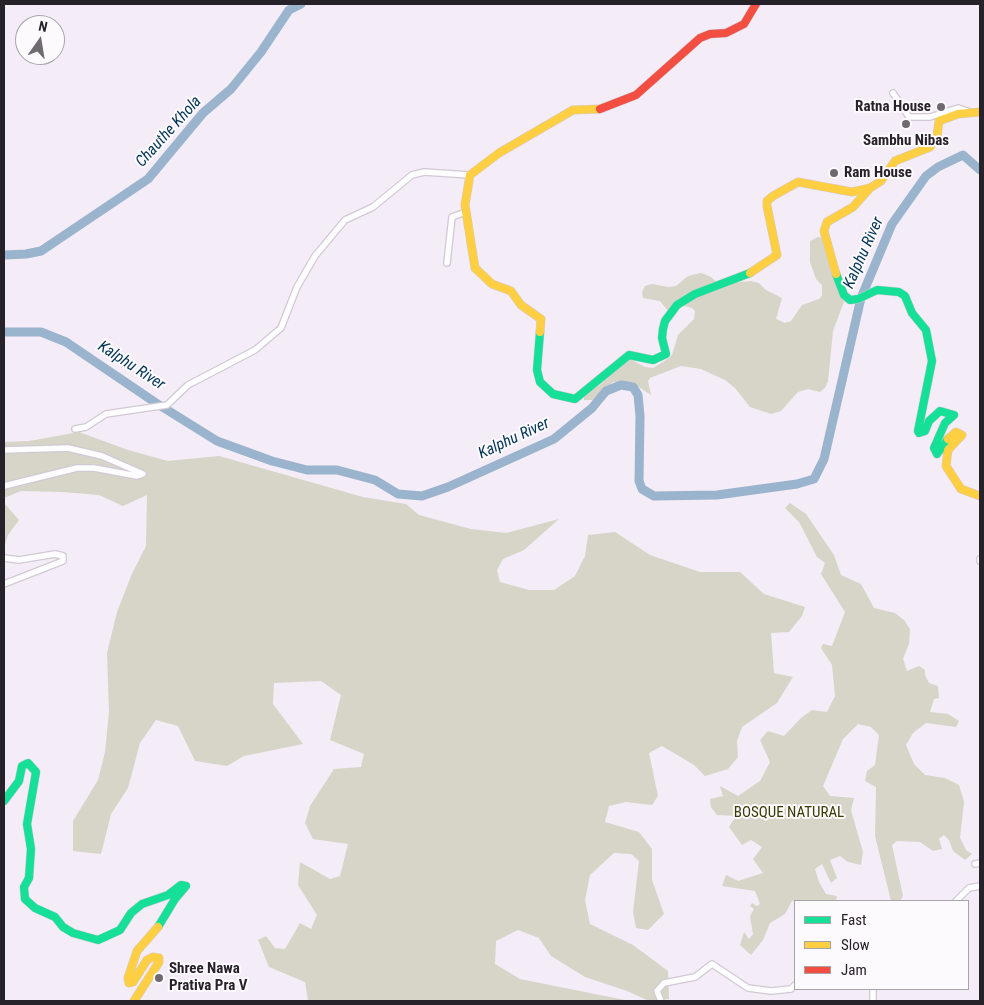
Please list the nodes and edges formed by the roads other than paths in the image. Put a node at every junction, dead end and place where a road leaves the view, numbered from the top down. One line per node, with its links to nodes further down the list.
1 (756, 4): 5 (street)
2 (893, 93): 3 (street)
3 (970, 112): 4 (street); 6 (street)
4 (980, 112)
5 (470, 175): 7 (street); 9 (street)
6 (870, 188): 7 (street); 12 (street)
7 (466, 212): 8 (street)
8 (447, 263)
9 (75, 429)
10 (4, 450): 11 (street)
11 (4, 486)
12 (980, 496)
13 (4, 558): 14 (street)
14 (4, 584)
15 (4, 801): 19 (street)
16 (980, 886): 17 (street)
17 (957, 900)
18 (794, 986): 20 (street)
19 (134, 1001)
20 (661, 1001)

